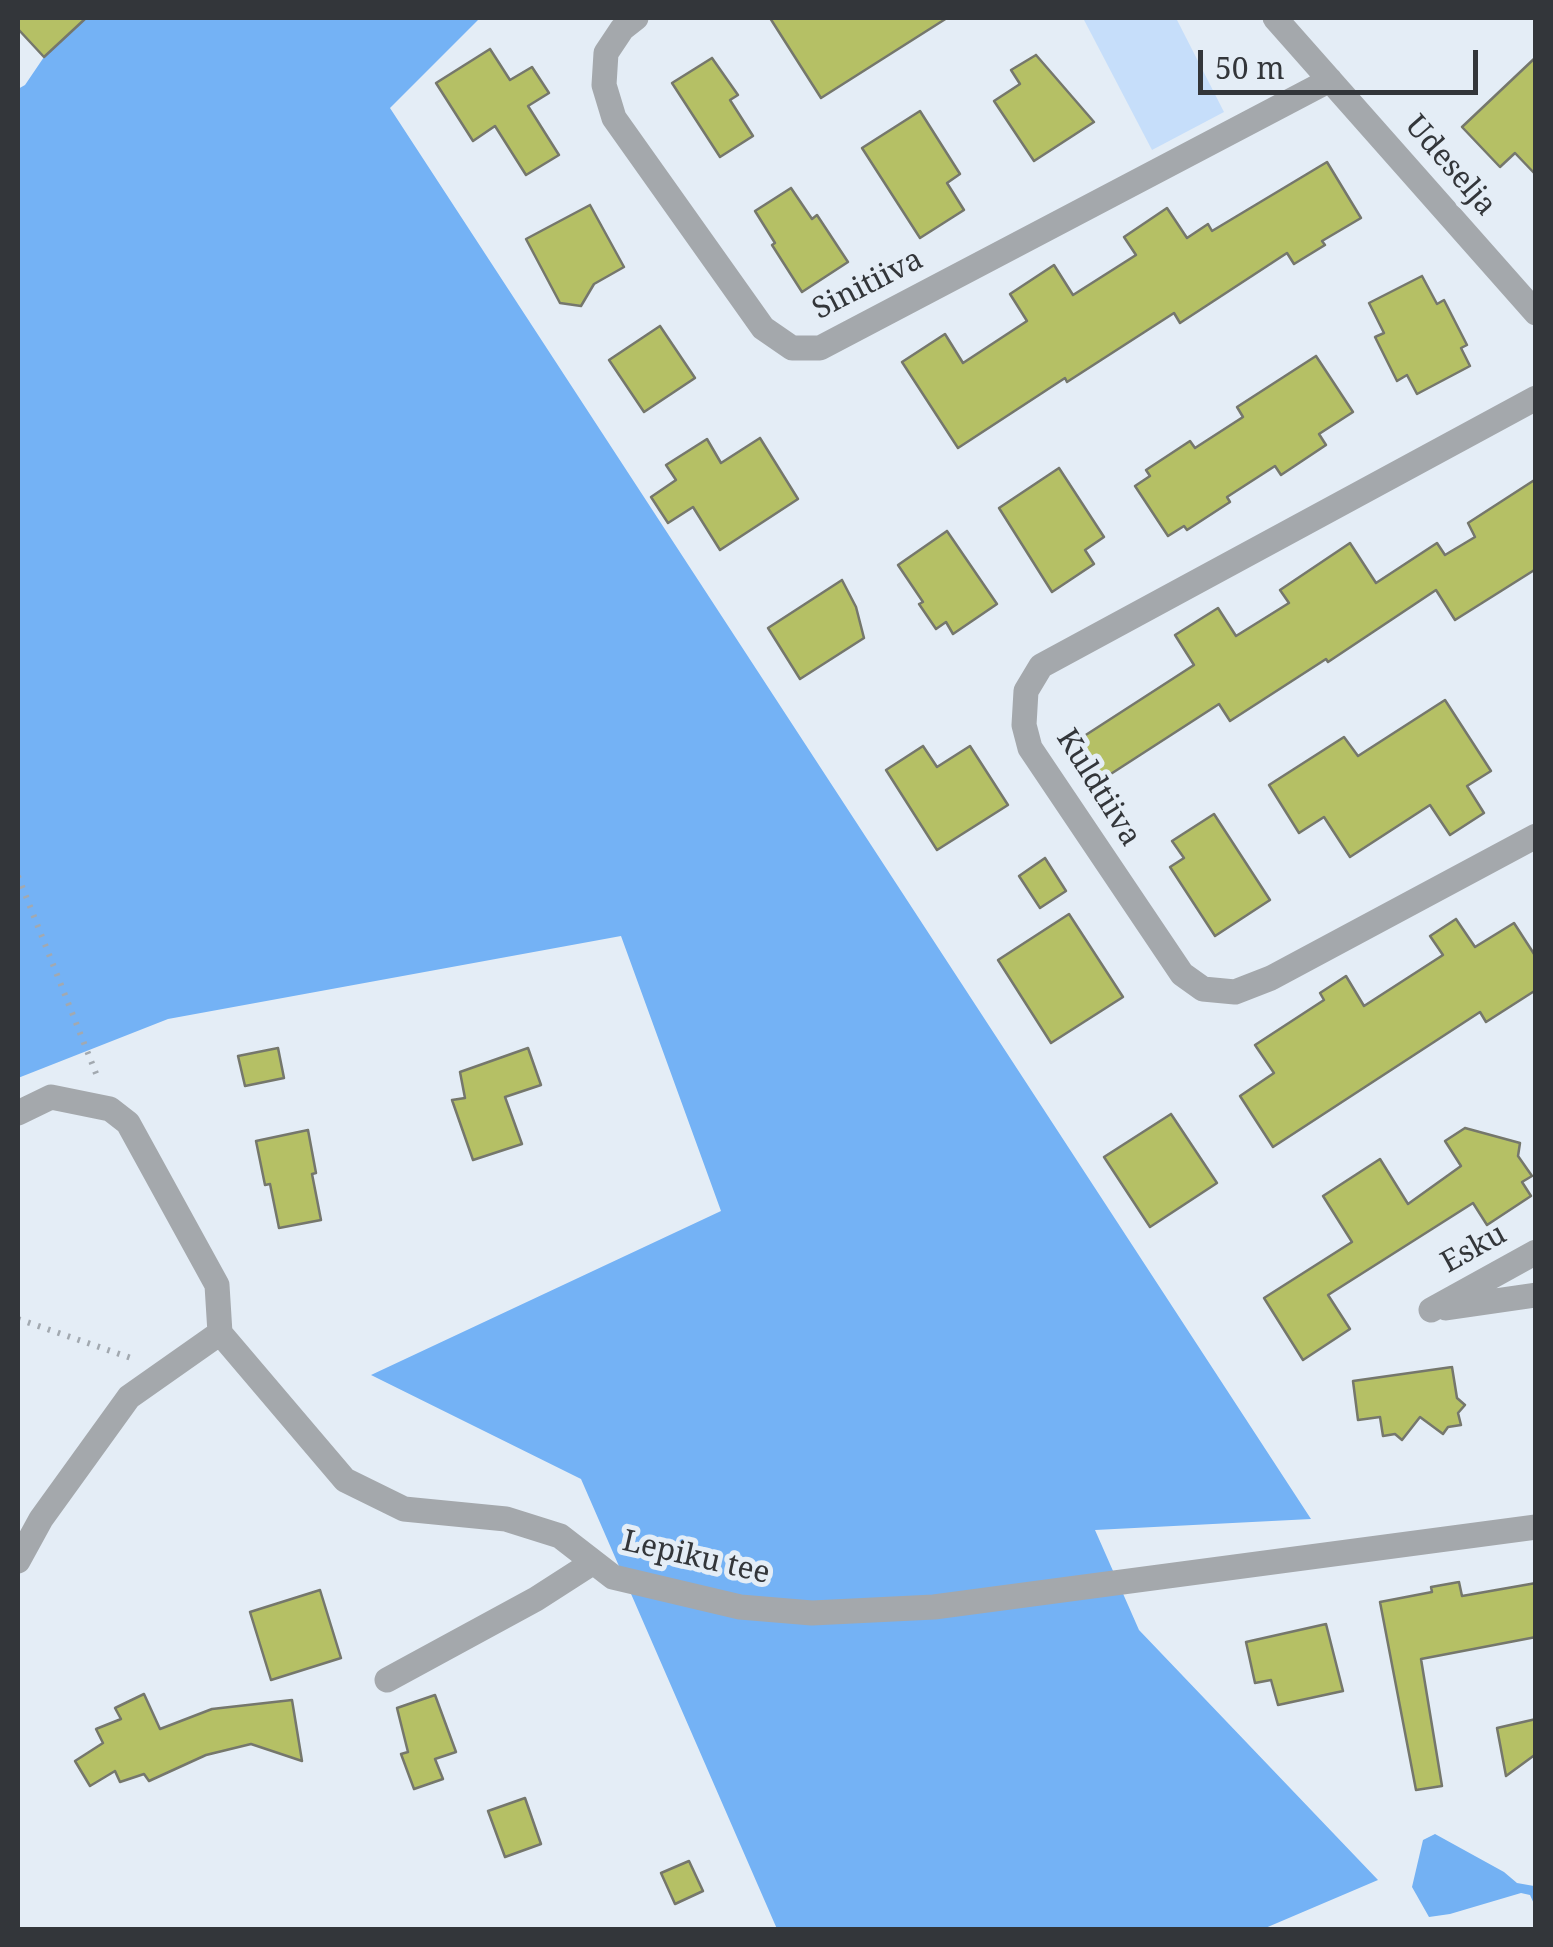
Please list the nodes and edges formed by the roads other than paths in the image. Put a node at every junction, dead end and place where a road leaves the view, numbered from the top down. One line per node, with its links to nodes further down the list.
1 (636, 18): 3 (street, Sinitiiva)
2 (1275, 18): 3 (street, Udeselja)
3 (1330, 80): 4 (street, Udeselja)
4 (1536, 314)
5 (1536, 398): 6 (street, Kuldtiiva)
6 (1536, 836)
7 (18, 1113): 10 (street)
8 (1536, 1252): 9 (street, Esku)
9 (1536, 1296)
10 (220, 1333): 12 (street); 13 (street, Lepiku tee)
11 (1536, 1527): 13 (street, Lepiku tee)
12 (18, 1561)
13 (592, 1563): 14 (street)
14 (387, 1680)

